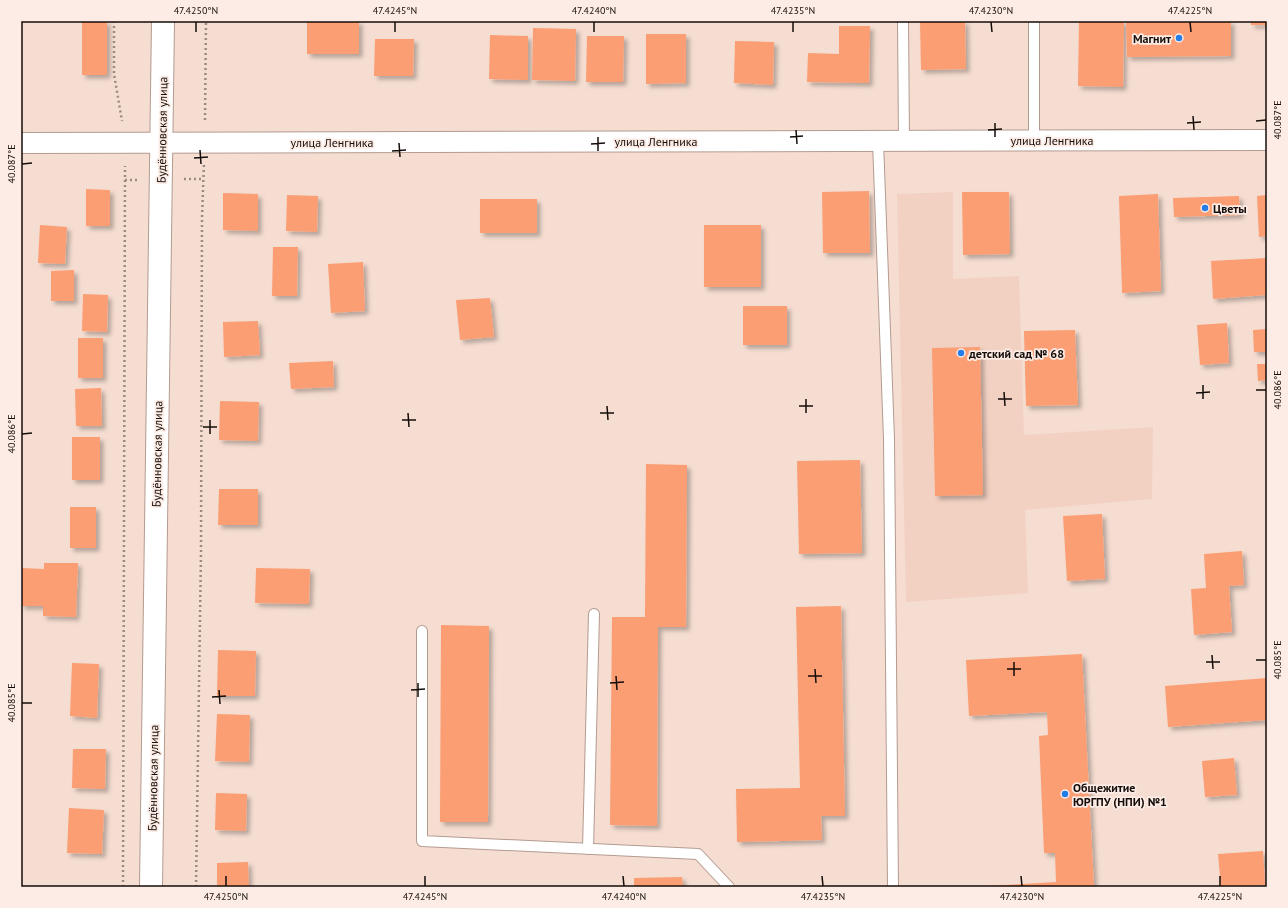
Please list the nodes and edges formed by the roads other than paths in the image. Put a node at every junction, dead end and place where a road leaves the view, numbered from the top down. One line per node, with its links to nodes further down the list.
1 (163, 21): 9 (street, Будённовская улица)
2 (903, 21): 5 (lane)
3 (1034, 21): 6 (lane)
4 (878, 140): 5 (street, улица Ленгника); 9 (street, улица Ленгника); 15 (lane)
5 (904, 140): 6 (street, улица Ленгника)
6 (1034, 140): 7 (street, улица Ленгника)
7 (1267, 140)
8 (21, 143): 9 (street, улица Ленгника)
9 (162, 143): 13 (street, Будённовская улица)
10 (594, 614): 12 (lane)
11 (422, 631): 12 (lane)
12 (588, 849): 14 (lane)
13 (151, 887)
14 (729, 887)
15 (893, 887)

